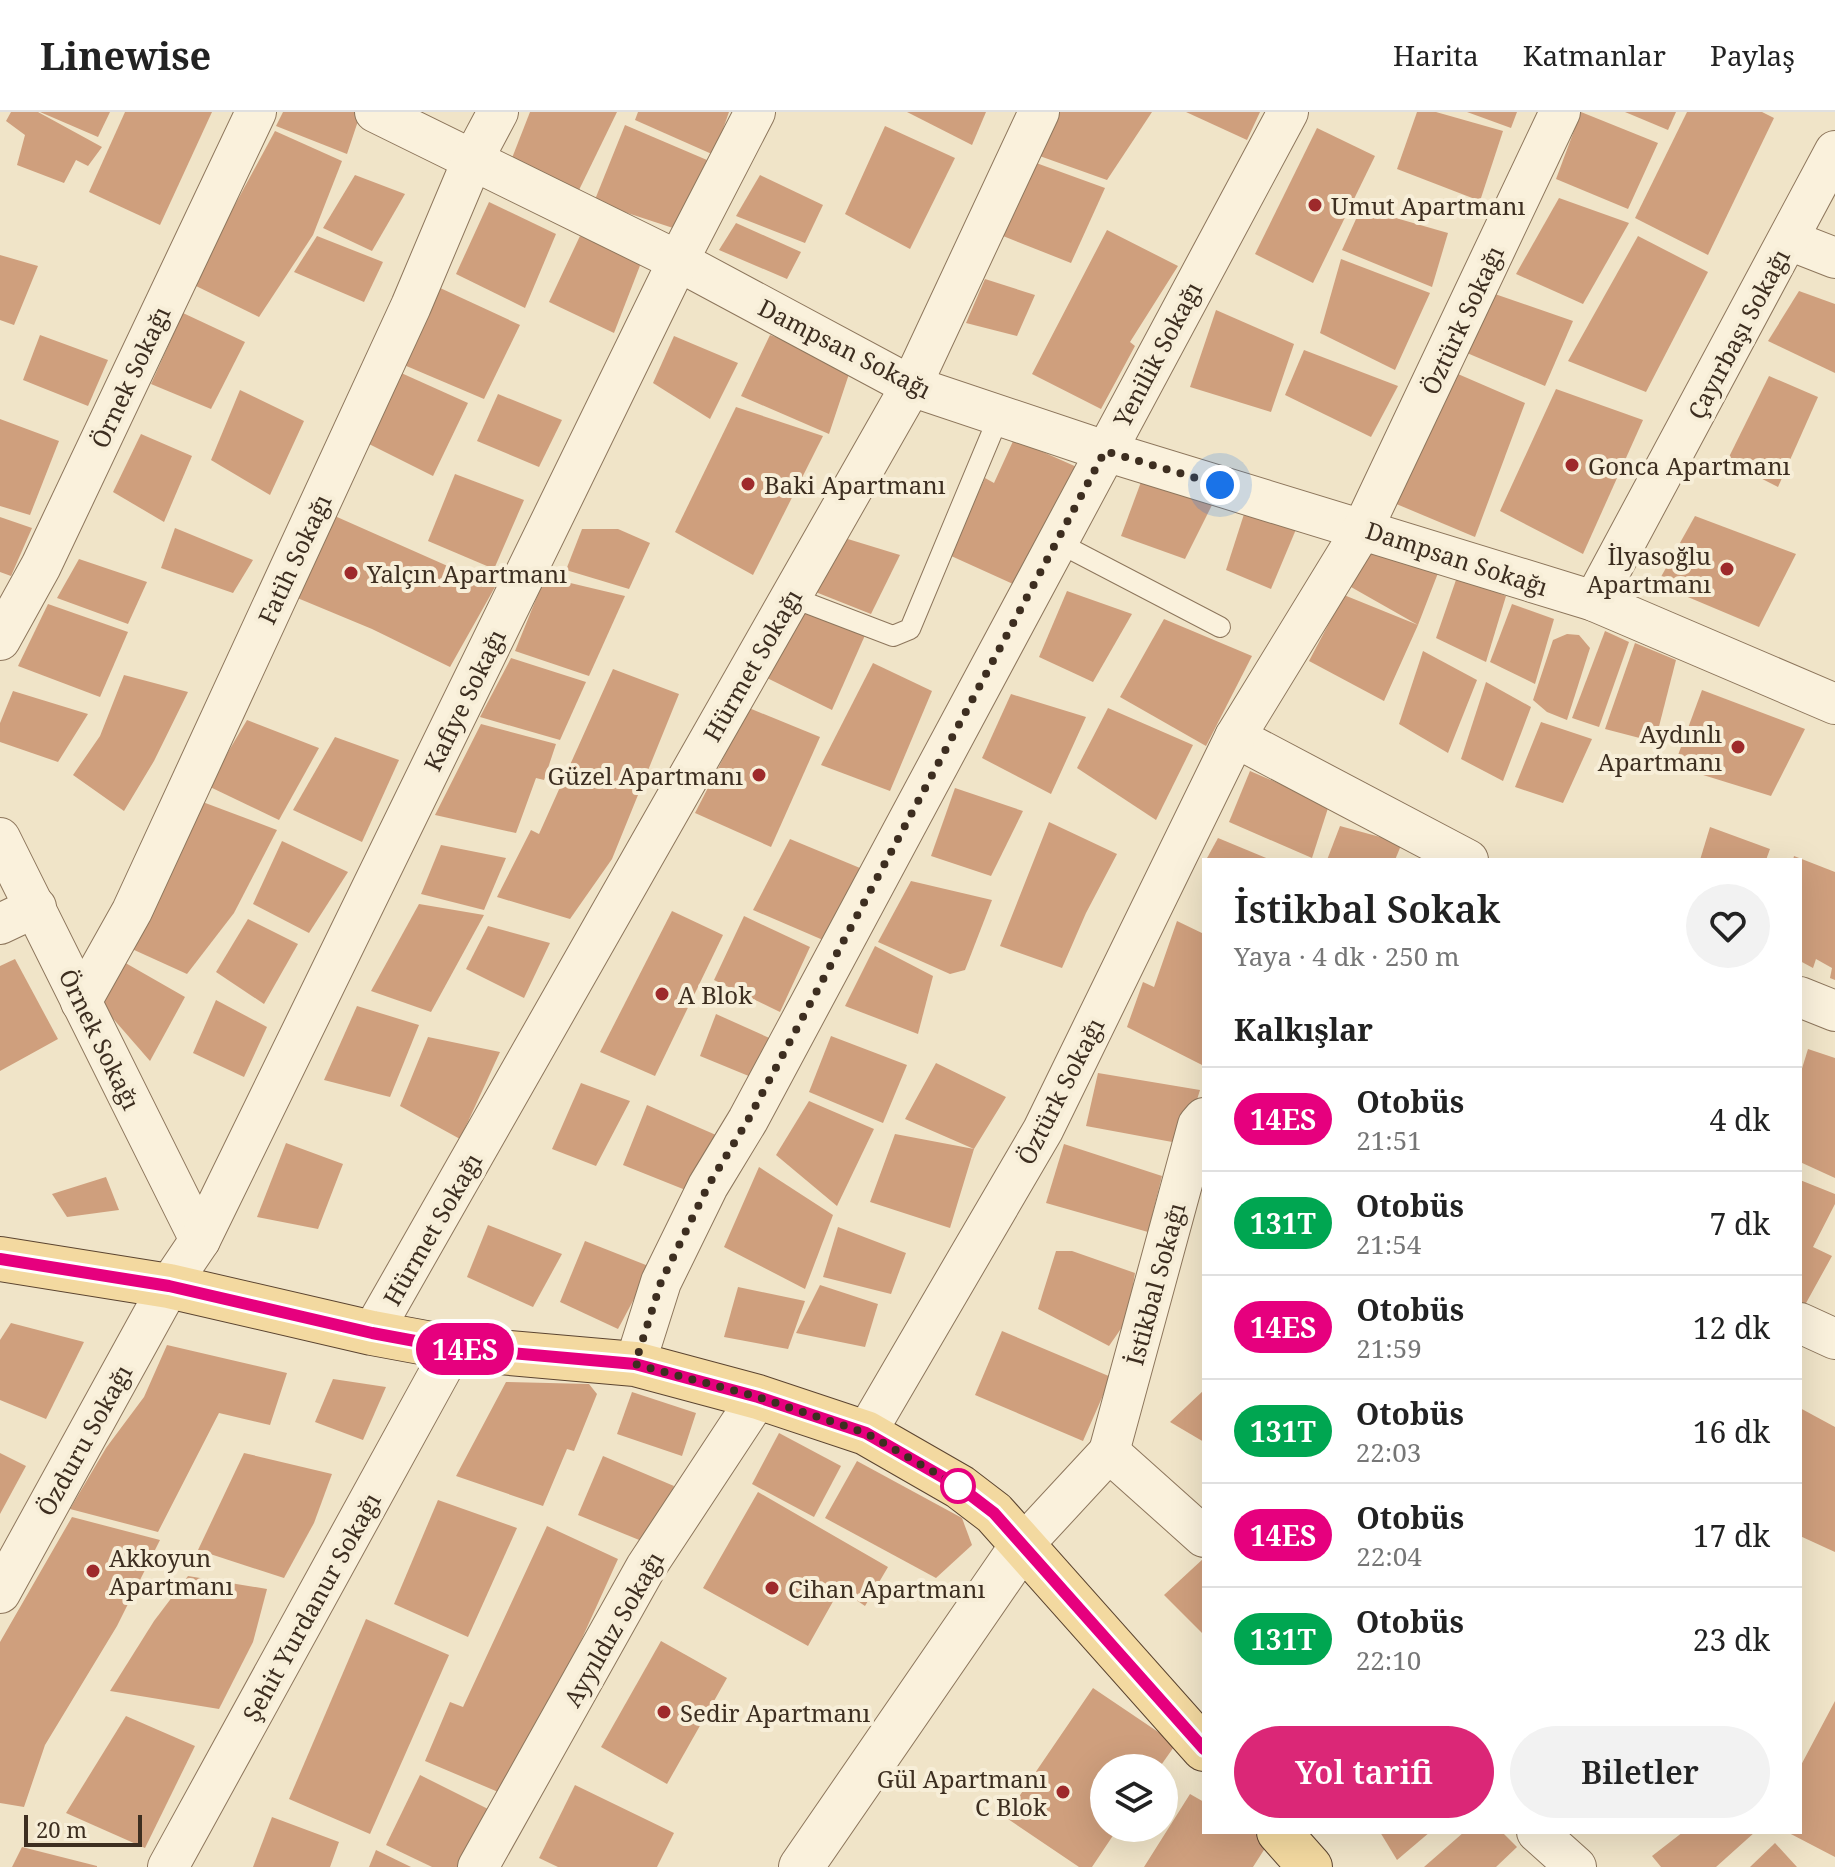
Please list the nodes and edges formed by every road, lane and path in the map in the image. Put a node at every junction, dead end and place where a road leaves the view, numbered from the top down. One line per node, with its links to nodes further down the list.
1 (256, 112): 21 (street, Örnek Sokağı)
2 (375, 112): 9 (street, Dampsan Sokağı)
3 (498, 112): 9 (street, Fatih Sokağı)
4 (755, 112): 12 (street, Kafiye Sokağı)
5 (1039, 112): 13 (street, Hürmet Sokağı)
6 (1288, 112): 15 (street, Yenilik Sokağı)
7 (1560, 112): 16 (street, Öztürk Sokağı)
8 (1835, 151): 10 (street, Çayırbaşı Sokağı)
9 (473, 159): 12 (street, Dampsan Sokağı); 29 (street, Fatih Sokağı)
10 (1789, 240): 11 (street); 19 (street, Çayırbaşı Sokağı)
11 (1835, 258)
12 (678, 261): 13 (street, Dampsan Sokağı); 32 (street, Kafiye Sokağı)
13 (911, 386): 14 (street, Dampsan Sokağı); 18 (street, Hürmet Sokağı)
14 (999, 416): 15 (street, Dampsan Sokağı); 18 (lane)
15 (1105, 451): 16 (street, Dampsan Sokağı); 17 (street, Yenilik Sokağı)
16 (1363, 528): 19 (street, Dampsan Sokağı); 23 (street, Öztürk Sokağı)
17 (1057, 542): 20 (lane); 39 (street, Yenilik Sokağı)
18 (791, 597): 36 (street, Hürmet Sokağı)
19 (1594, 601): 22 (street, Dampsan Sokağı)
20 (1220, 627)
21 (0, 640)
22 (1835, 704)
23 (1235, 737): 25 (street); 41 (street, Öztürk Sokağı)
24 (0, 838): 26 (street, Örnek Sokağı)
25 (1464, 858)
26 (36, 907): 27 (street); 29 (street, Örnek Sokağı)
27 (0, 924)
28 (1802, 998): 30 (street)
29 (81, 1002): 32 (street, Örnek Sokağı)
30 (1835, 1011)
31 (1202, 1120): 42 (street, İstikbal Sokağı)
32 (200, 1240): 34 (street, Kafiye Sokağı)
33 (0, 1259): 34 (main road)
34 (169, 1286): 36 (main road); 45 (street, Özduru Sokağı)
35 (1802, 1324): 37 (street)
36 (372, 1333): 38 (main road)
37 (1835, 1339)
38 (453, 1348): 39 (main road); 49 (street, Şehit Yurdanur Sokağı)
39 (635, 1364): 40 (main road)
40 (758, 1397): 41 (main road); 50 (street, Ayyıldız Sokağı)
41 (866, 1433): 44 (main road)
42 (1109, 1452): 43 (street); 44 (street)
43 (1202, 1535)
44 (1022, 1546): 46 (main road); 51 (street)
45 (0, 1593)
46 (1202, 1747)
47 (1281, 1834): 52 (main road)
48 (1539, 1834): 53 (street)
49 (168, 1867)
50 (478, 1867)
51 (801, 1867)
52 (1310, 1867)
53 (1576, 1867)

